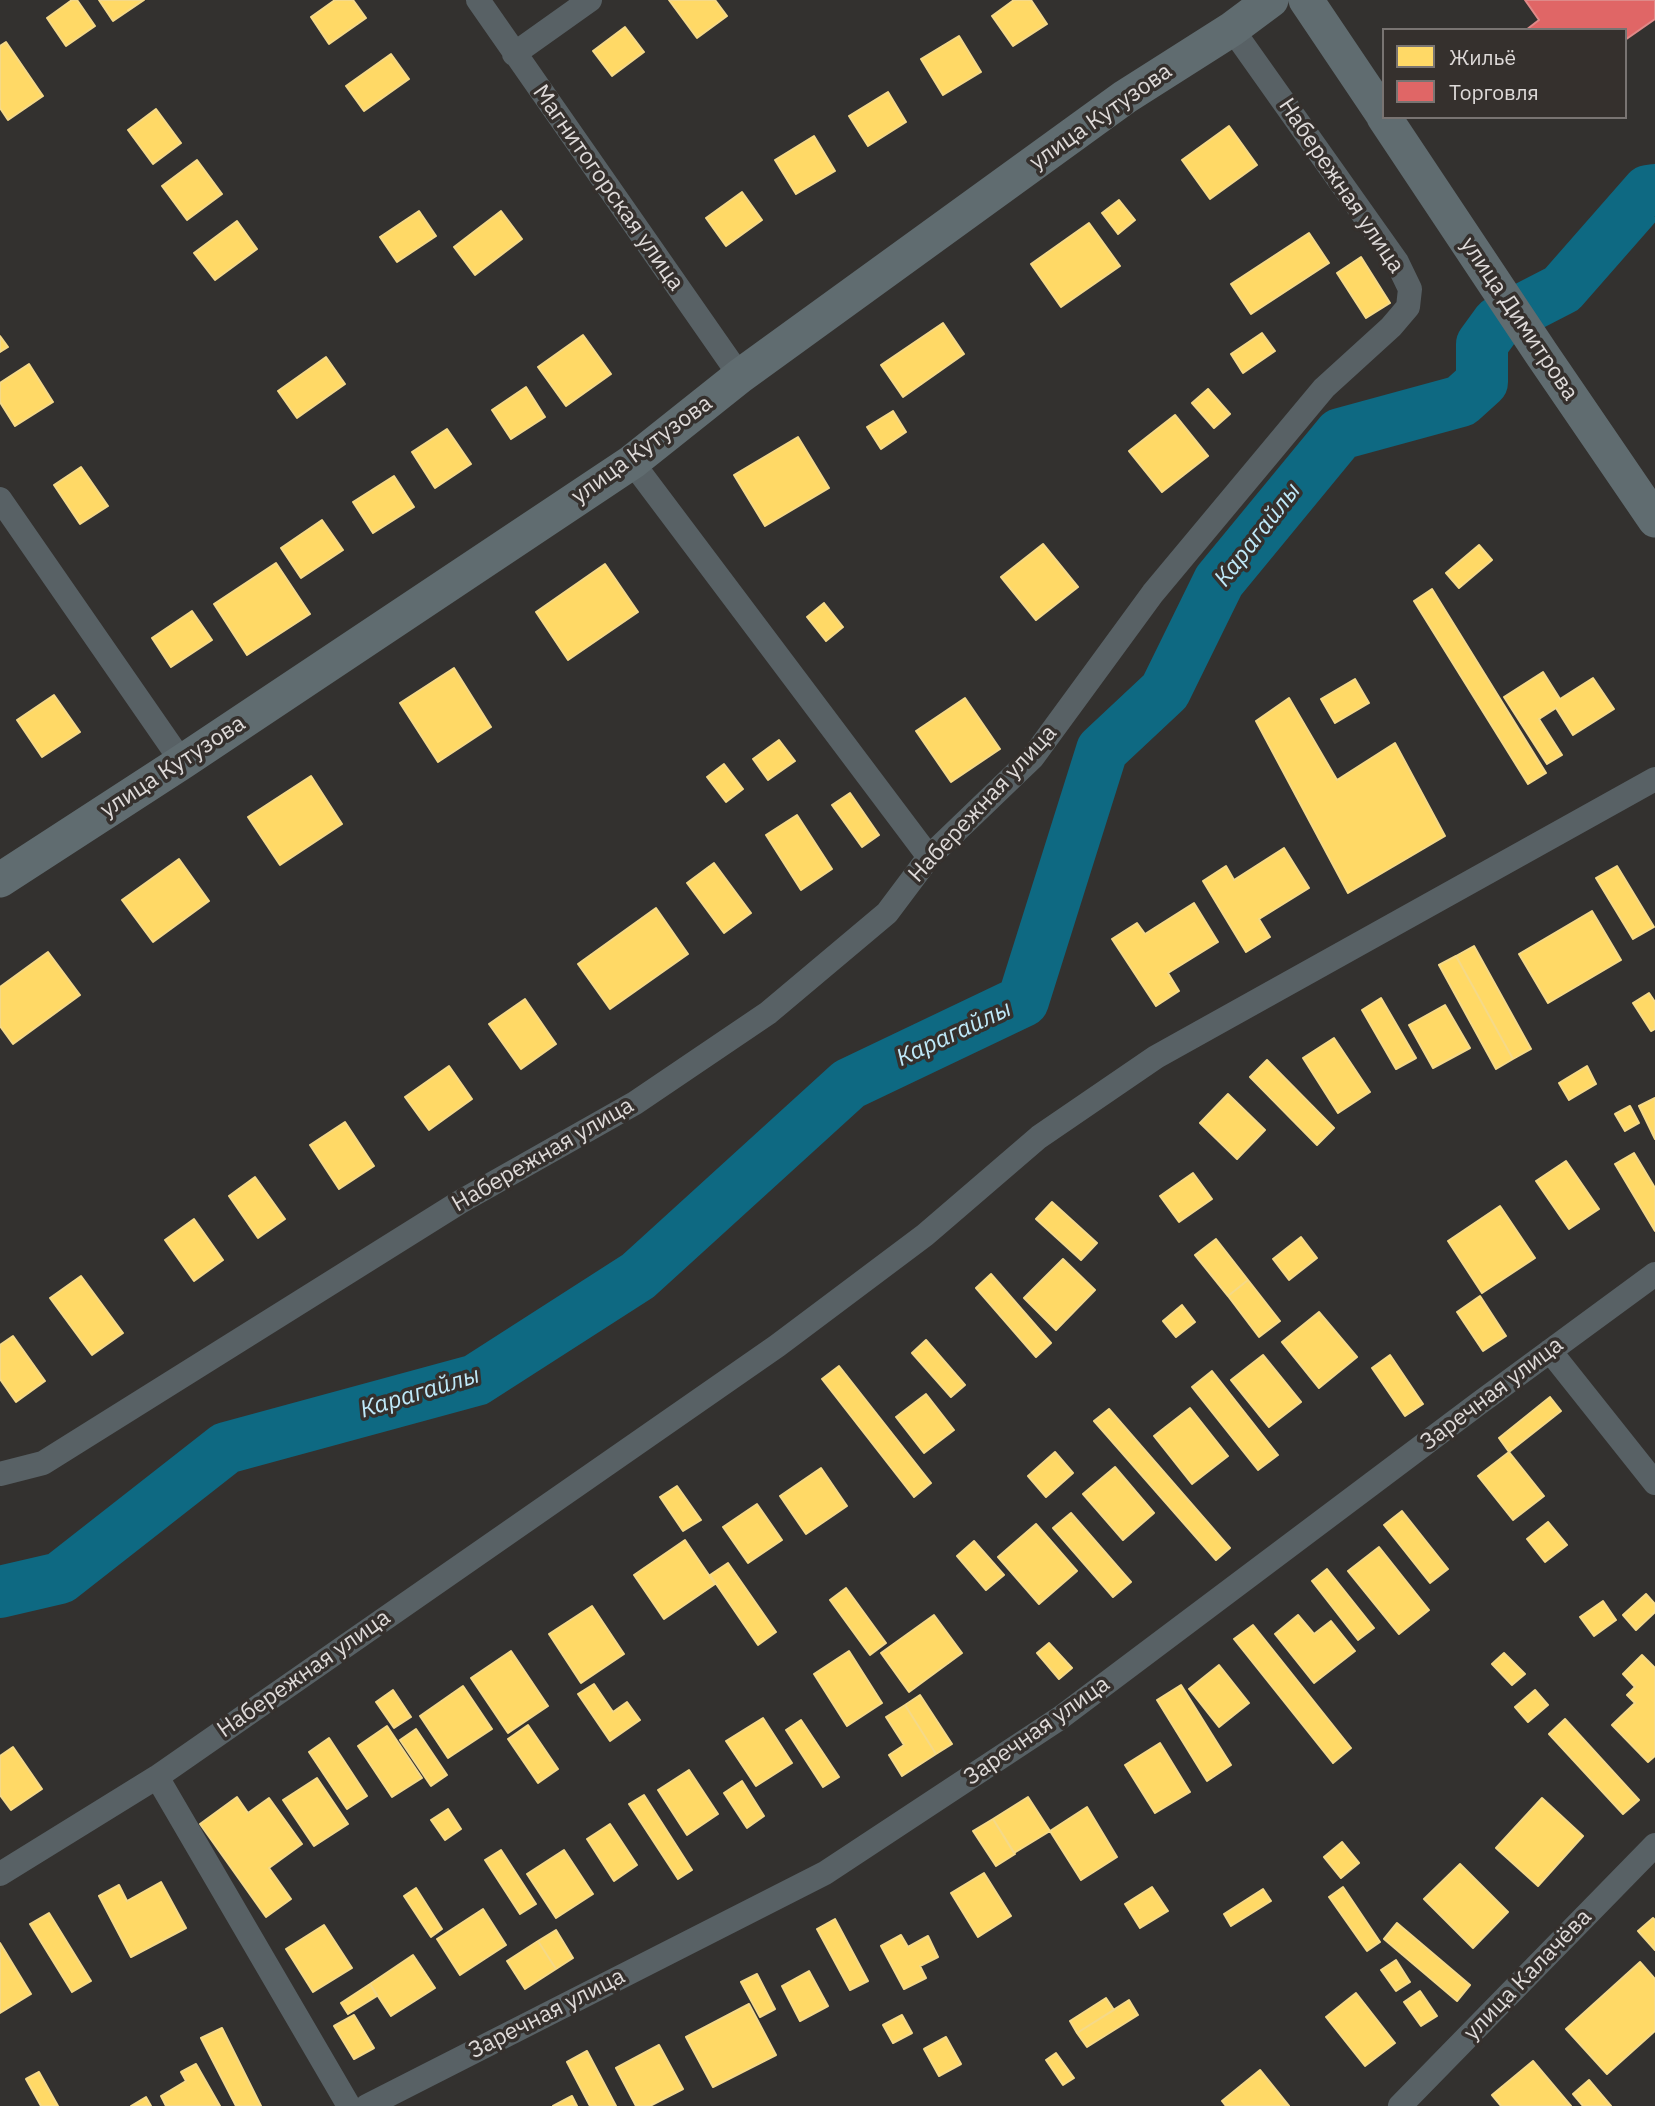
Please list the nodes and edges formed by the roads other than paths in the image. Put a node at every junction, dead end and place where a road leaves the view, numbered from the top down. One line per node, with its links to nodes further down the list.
1 (478, 0): 6 (street, Магнитогорская улица)
2 (590, 0): 6 (street)
3 (1271, 0): 5 (main road, улица Кутузова)
4 (1306, 0): 7 (main road, улица Димитрова)
5 (1232, 29): 9 (main road, улица Кутузова); 15 (street, Набережная улица)
6 (514, 54): 9 (street, Магнитогорская улица)
7 (1382, 114)
8 (1385, 119): 12 (main road, улица Димитрова)
9 (740, 376): 10 (main road, улица Кутузова)
10 (632, 462): 13 (main road, улица Кутузова); 15 (street)
11 (0, 499): 13 (street)
12 (1655, 520)
13 (182, 762): 16 (main road, улица Кутузова)
14 (1655, 779): 21 (street, Набережная улица)
15 (929, 857): 19 (street, Набережная улица)
16 (0, 880)
17 (1655, 1274): 18 (street, Заречная улица)
18 (1550, 1351): 20 (street); 25 (street, Заречная улица)
19 (0, 1474)
20 (1655, 1483)
21 (158, 1777): 23 (street, Набережная улица); 24 (street)
22 (1655, 1845): 26 (street, улица Калачёва)
23 (0, 1874)
24 (349, 2106)
25 (367, 2106)
26 (1400, 2106)

